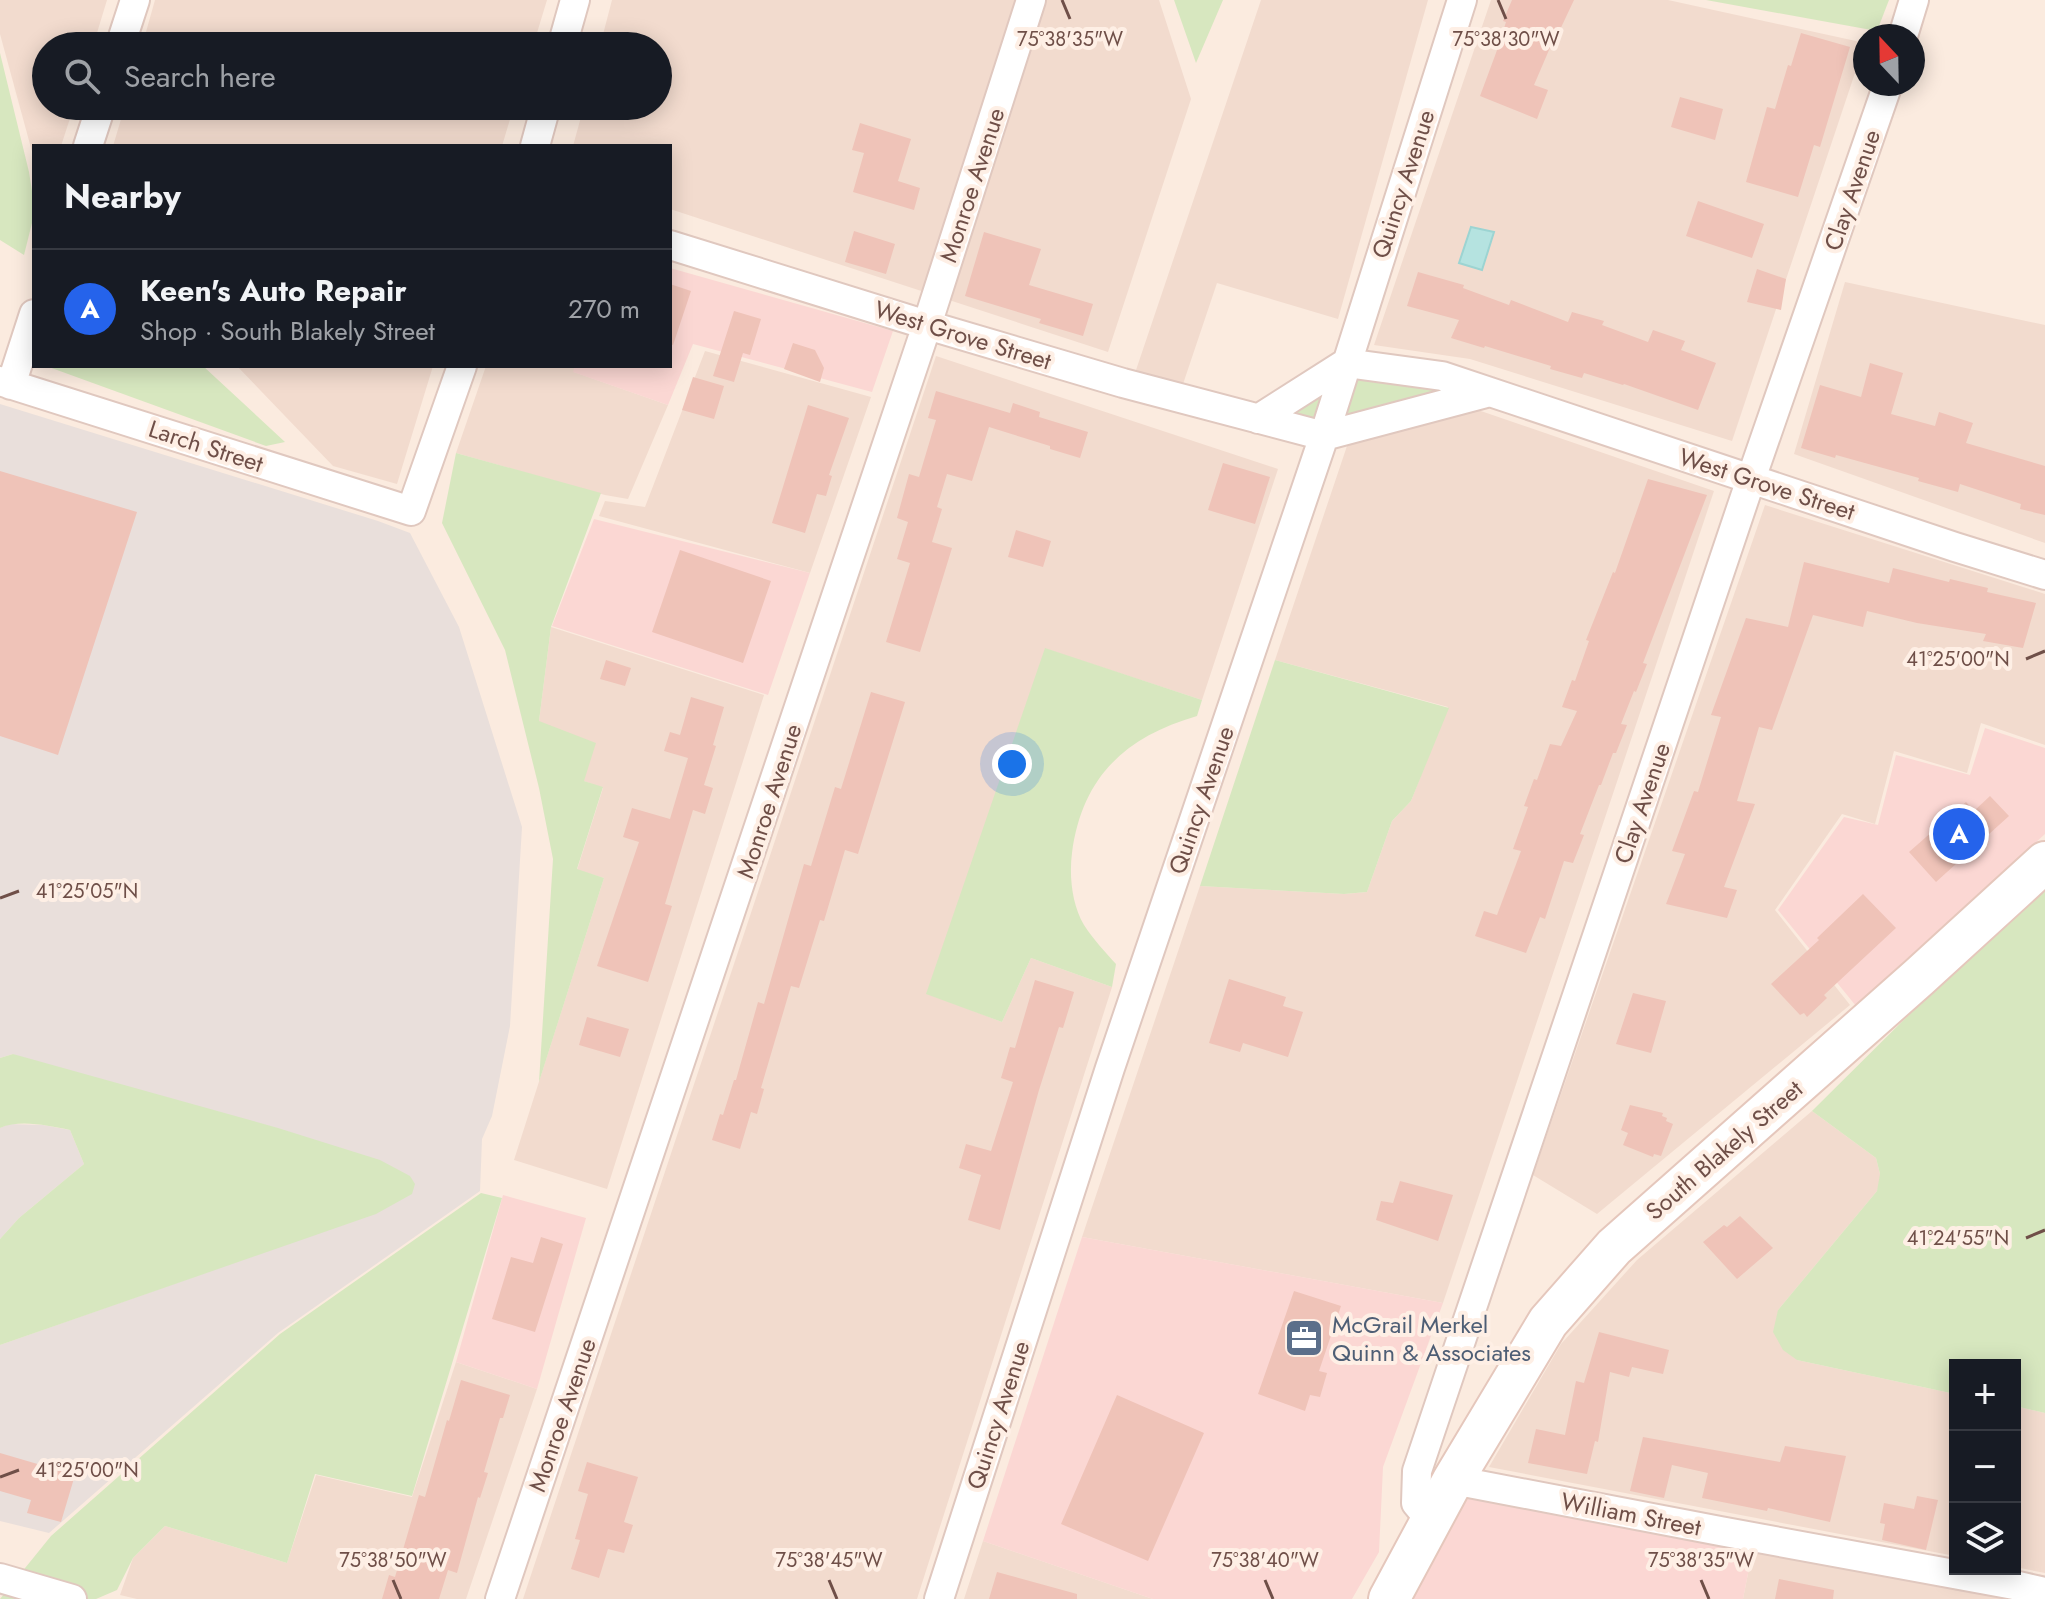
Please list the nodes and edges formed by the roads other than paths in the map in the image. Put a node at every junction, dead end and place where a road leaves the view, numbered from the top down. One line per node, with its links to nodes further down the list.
1 (135, 0): 7 (street)
2 (575, 0): 8 (street)
3 (1031, 0): 16 (street, Monroe Avenue)
4 (1462, 0): 17 (street, Quincy Avenue)
5 (1914, 0): 6 (street)
6 (1907, 24)
7 (125, 32)
8 (566, 32)
9 (1884, 96): 23 (street, Clay Avenue)
10 (96, 120): 12 (street)
11 (542, 120): 13 (street)
12 (89, 144)
13 (536, 144)
14 (672, 246): 16 (street, West Grove Street)
15 (32, 319): 19 (street)
16 (927, 325): 21 (street, West Grove Street); 31 (street, Monroe Avenue)
17 (1346, 363): 20 (street, West Grove Street); 21 (street); 22 (street, Quincy Avenue)
18 (461, 368): 19 (street, Larch Street)
19 (6, 383)
20 (1490, 392): 22 (street, West Grove Street); 23 (street, West Grove Street)
21 (1258, 419): 22 (street, West Grove Street)
22 (1324, 436): 32 (street, Quincy Avenue)
23 (1751, 479): 24 (street, West Grove Street); 27 (street, Clay Avenue)
24 (2045, 575)
25 (2045, 862): 26 (main road, South Blakely Street)
26 (1453, 1480): 27 (main road); 29 (street, William Street)
27 (1431, 1521): 33 (main road)
28 (0, 1578): 30 (street)
29 (2045, 1592)
30 (72, 1599)
31 (500, 1599)
32 (939, 1599)
33 (1389, 1599)

